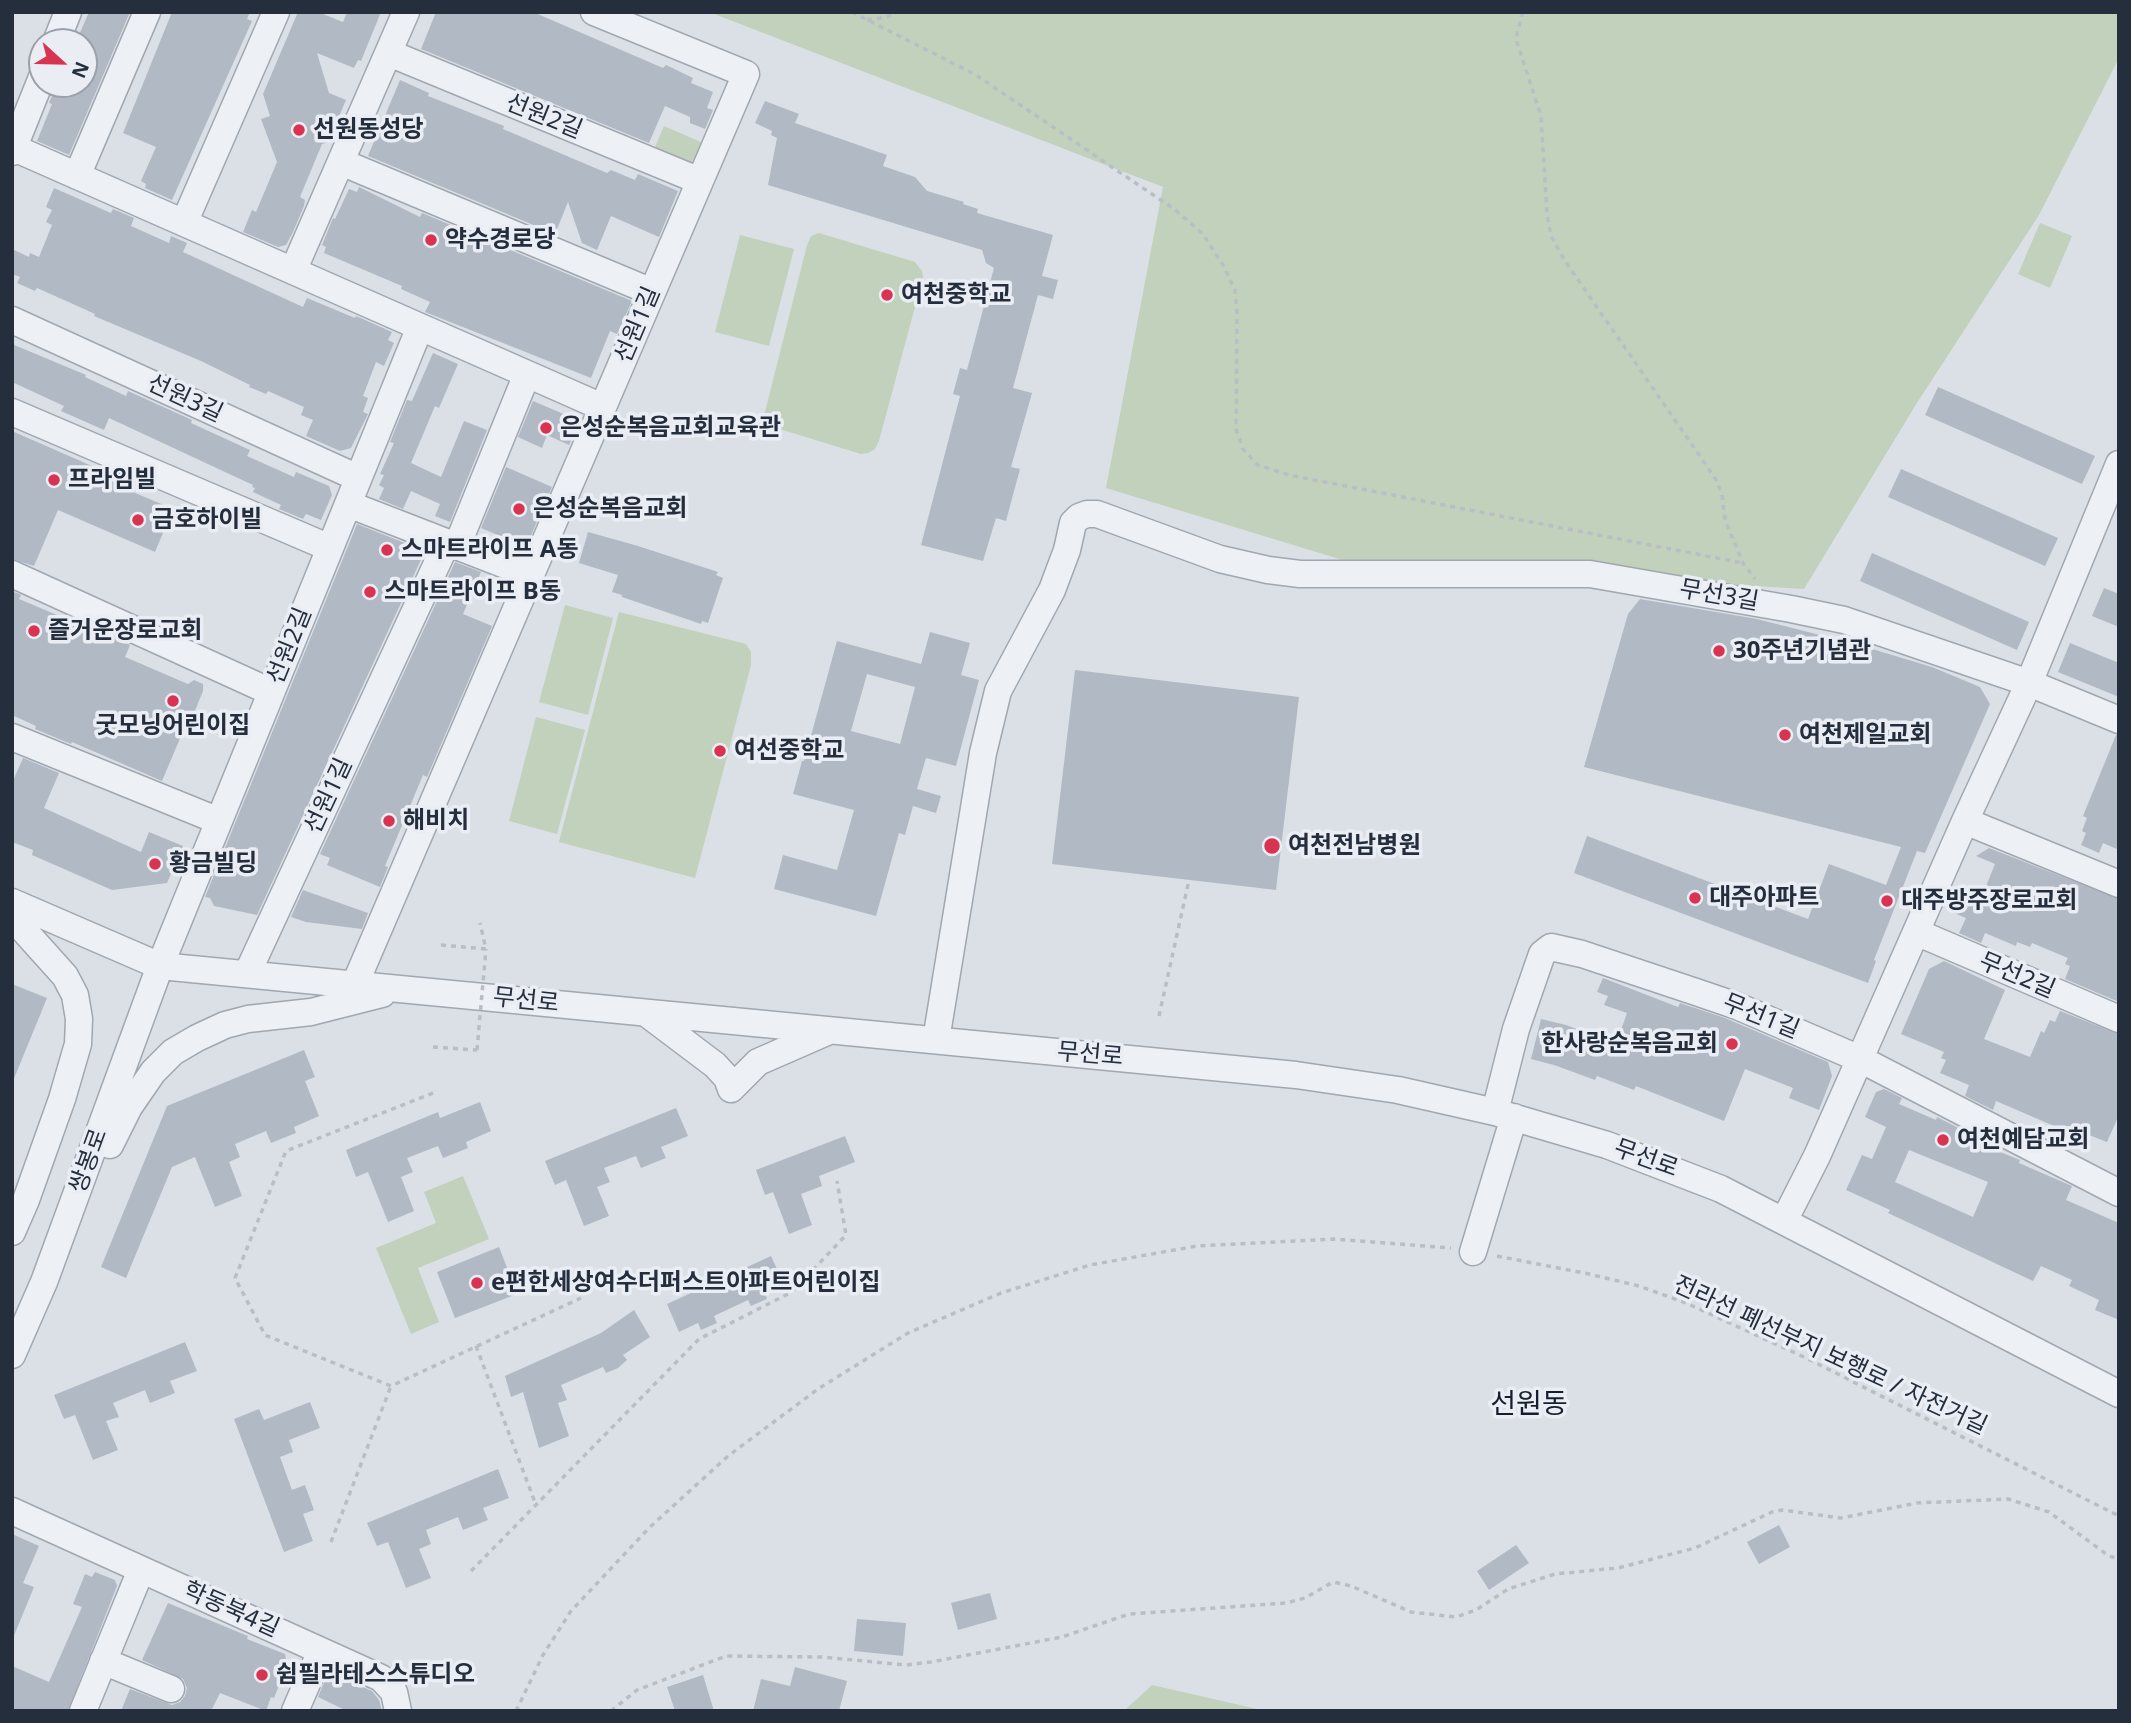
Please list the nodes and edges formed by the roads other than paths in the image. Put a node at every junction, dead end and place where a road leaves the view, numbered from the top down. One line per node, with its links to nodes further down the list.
1 (147, 12): 9 (street)
2 (276, 12): 11 (street)
3 (407, 12): 5 (street)
4 (594, 12): 10 (street, 선원1길)
5 (388, 53): 8 (street); 10 (street, 선원2길)
6 (34, 98): 7 (street)
7 (13, 150): 9 (street)
8 (341, 162): 12 (street); 13 (street)
9 (77, 176): 11 (street)
10 (699, 181): 13 (street, 선원1길)
11 (184, 223): 12 (street)
12 (293, 271): 15 (street)
13 (652, 292): 17 (street, 선원1길)
14 (12, 320): 20 (street, 선원3길)
15 (420, 327): 16 (street); 20 (street, 선원2길)
16 (527, 374): 17 (street); 22 (street, 선원1길)
17 (602, 407): 25 (street, 선원1길)
18 (12, 412): 23 (street)
19 (2119, 464): 26 (street)
20 (358, 478): 21 (street, 선원2길)
21 (348, 504): 22 (street); 23 (street, 선원2길)
22 (452, 544): 25 (street); 37 (street, 선원1길)
23 (330, 548): 27 (street, 선원2길)
24 (12, 574): 27 (street)
25 (531, 575): 38 (street, 선원1길)
26 (2029, 683): 28 (street, 무선3길); 31 (street); 43 (street, 무선3길)
27 (271, 692): 30 (street, 선원2길)
28 (2119, 720)
29 (12, 737): 30 (street)
30 (219, 821): 36 (street, 선원2길)
31 (1965, 821): 32 (street); 35 (street)
32 (2119, 884)
33 (12, 902): 36 (street, 무선로)
34 (12, 917): 48 (street, 쌍봉로)
35 (1916, 932): 41 (street, 무선2길); 44 (street)
36 (160, 965): 37 (street, 무선로); 50 (street, 쌍봉로)
37 (247, 974): 38 (street, 무선로)
38 (355, 984): 39 (street, 무선로)
39 (404, 989): 40 (street, 무선로); 50 (street)
40 (644, 1012): 42 (street, 무선로); 42 (street)
41 (2119, 1019)
42 (831, 1030): 43 (street, 무선로)
43 (936, 1040): 45 (street, 무선로)
44 (1860, 1059): 45 (street, 무선1길); 46 (street, 무선1길); 47 (street)
45 (1504, 1115): 47 (street, 무선로); 49 (street)
46 (2119, 1193)
47 (1784, 1221): 52 (street, 무선로)
48 (12, 1232)
49 (1474, 1252)
50 (44, 1282): 51 (street, 쌍봉로)
51 (12, 1355)
52 (2119, 1394)
53 (12, 1511): 54 (street, 학동북4길)
54 (141, 1570): 55 (street, 학동북4길); 56 (street)
55 (321, 1651): 59 (street); 60 (street, 학동북4길)
56 (103, 1661): 57 (street); 58 (street)
57 (171, 1689)
58 (83, 1711)
59 (295, 1711)
60 (398, 1711)

